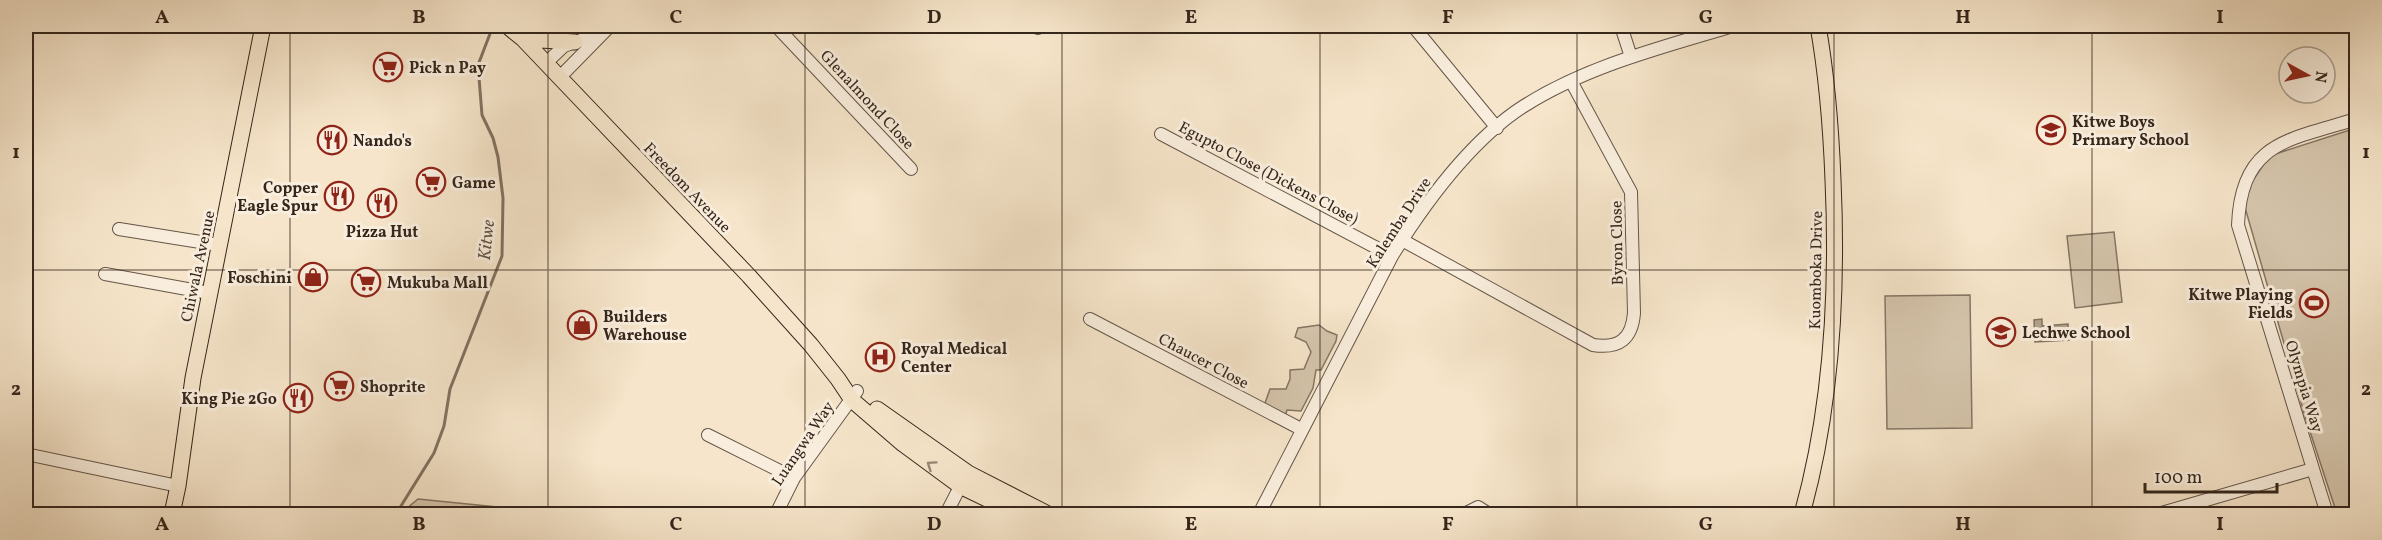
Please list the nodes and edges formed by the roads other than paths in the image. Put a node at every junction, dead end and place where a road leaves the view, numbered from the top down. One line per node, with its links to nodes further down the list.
1 (263, 26): 21 (main road, Chiwala Avenue)
2 (508, 26): 9 (main road, Freedom Avenue)
3 (776, 26): 18 (street, Glenalmond Close)
4 (1413, 26): 16 (street)
5 (1622, 26): 11 (street)
6 (1733, 26): 11 (street, Kalemba Drive)
7 (1818, 26): 42 (main road, Kuomboka Drive)
8 (606, 29): 10 (street); 13 (street)
9 (523, 39): 10 (main road); 12 (main road, Freedom Avenue)
10 (575, 42): 12 (street)
11 (1631, 57): 14 (street, Kalemba Drive)
12 (546, 63): 13 (main road, Freedom Avenue)
13 (560, 77): 26 (main road, Freedom Avenue)
14 (1571, 81): 16 (street, Kalemba Drive); 20 (street, Byron Close)
15 (2356, 119): 30 (street, Olympia Way)
16 (1497, 128): 20 (street, Kalemba Drive)
17 (1161, 134): 22 (street, Egupto Close (Dickens Close))
18 (911, 169)
19 (119, 229): 21 (street)
20 (1402, 240): 22 (street, Kalemba Drive)
21 (219, 245): 24 (main road, Chiwala Avenue)
22 (1392, 256): 27 (street, Kalemba Drive)
23 (105, 274): 24 (street)
24 (209, 292): 33 (main road, Chiwala Avenue)
25 (1090, 319): 27 (street, Chaucer Close)
26 (854, 396): 31 (street, Luangwa Way); 32 (main road, Freedom Avenue)
27 (1302, 429): 39 (street, Kalemba Drive)
28 (708, 435): 31 (street)
29 (26, 454): 33 (street)
30 (2313, 469): 43 (street); 44 (street, Olympia Way)
31 (794, 478): 35 (street, Luangwa Way)
32 (964, 479): 36 (street); 37 (main road, Freedom Avenue); 38 (main road, Freedom Avenue)
33 (178, 486): 34 (main road, Chiwala Avenue)
34 (172, 514)
35 (776, 514)
36 (946, 514)
37 (1018, 514)
38 (1048, 514)
39 (1259, 514)
40 (1464, 514): 41 (street)
41 (1489, 514)
42 (1799, 514)
43 (2158, 514)
44 (2327, 514)

